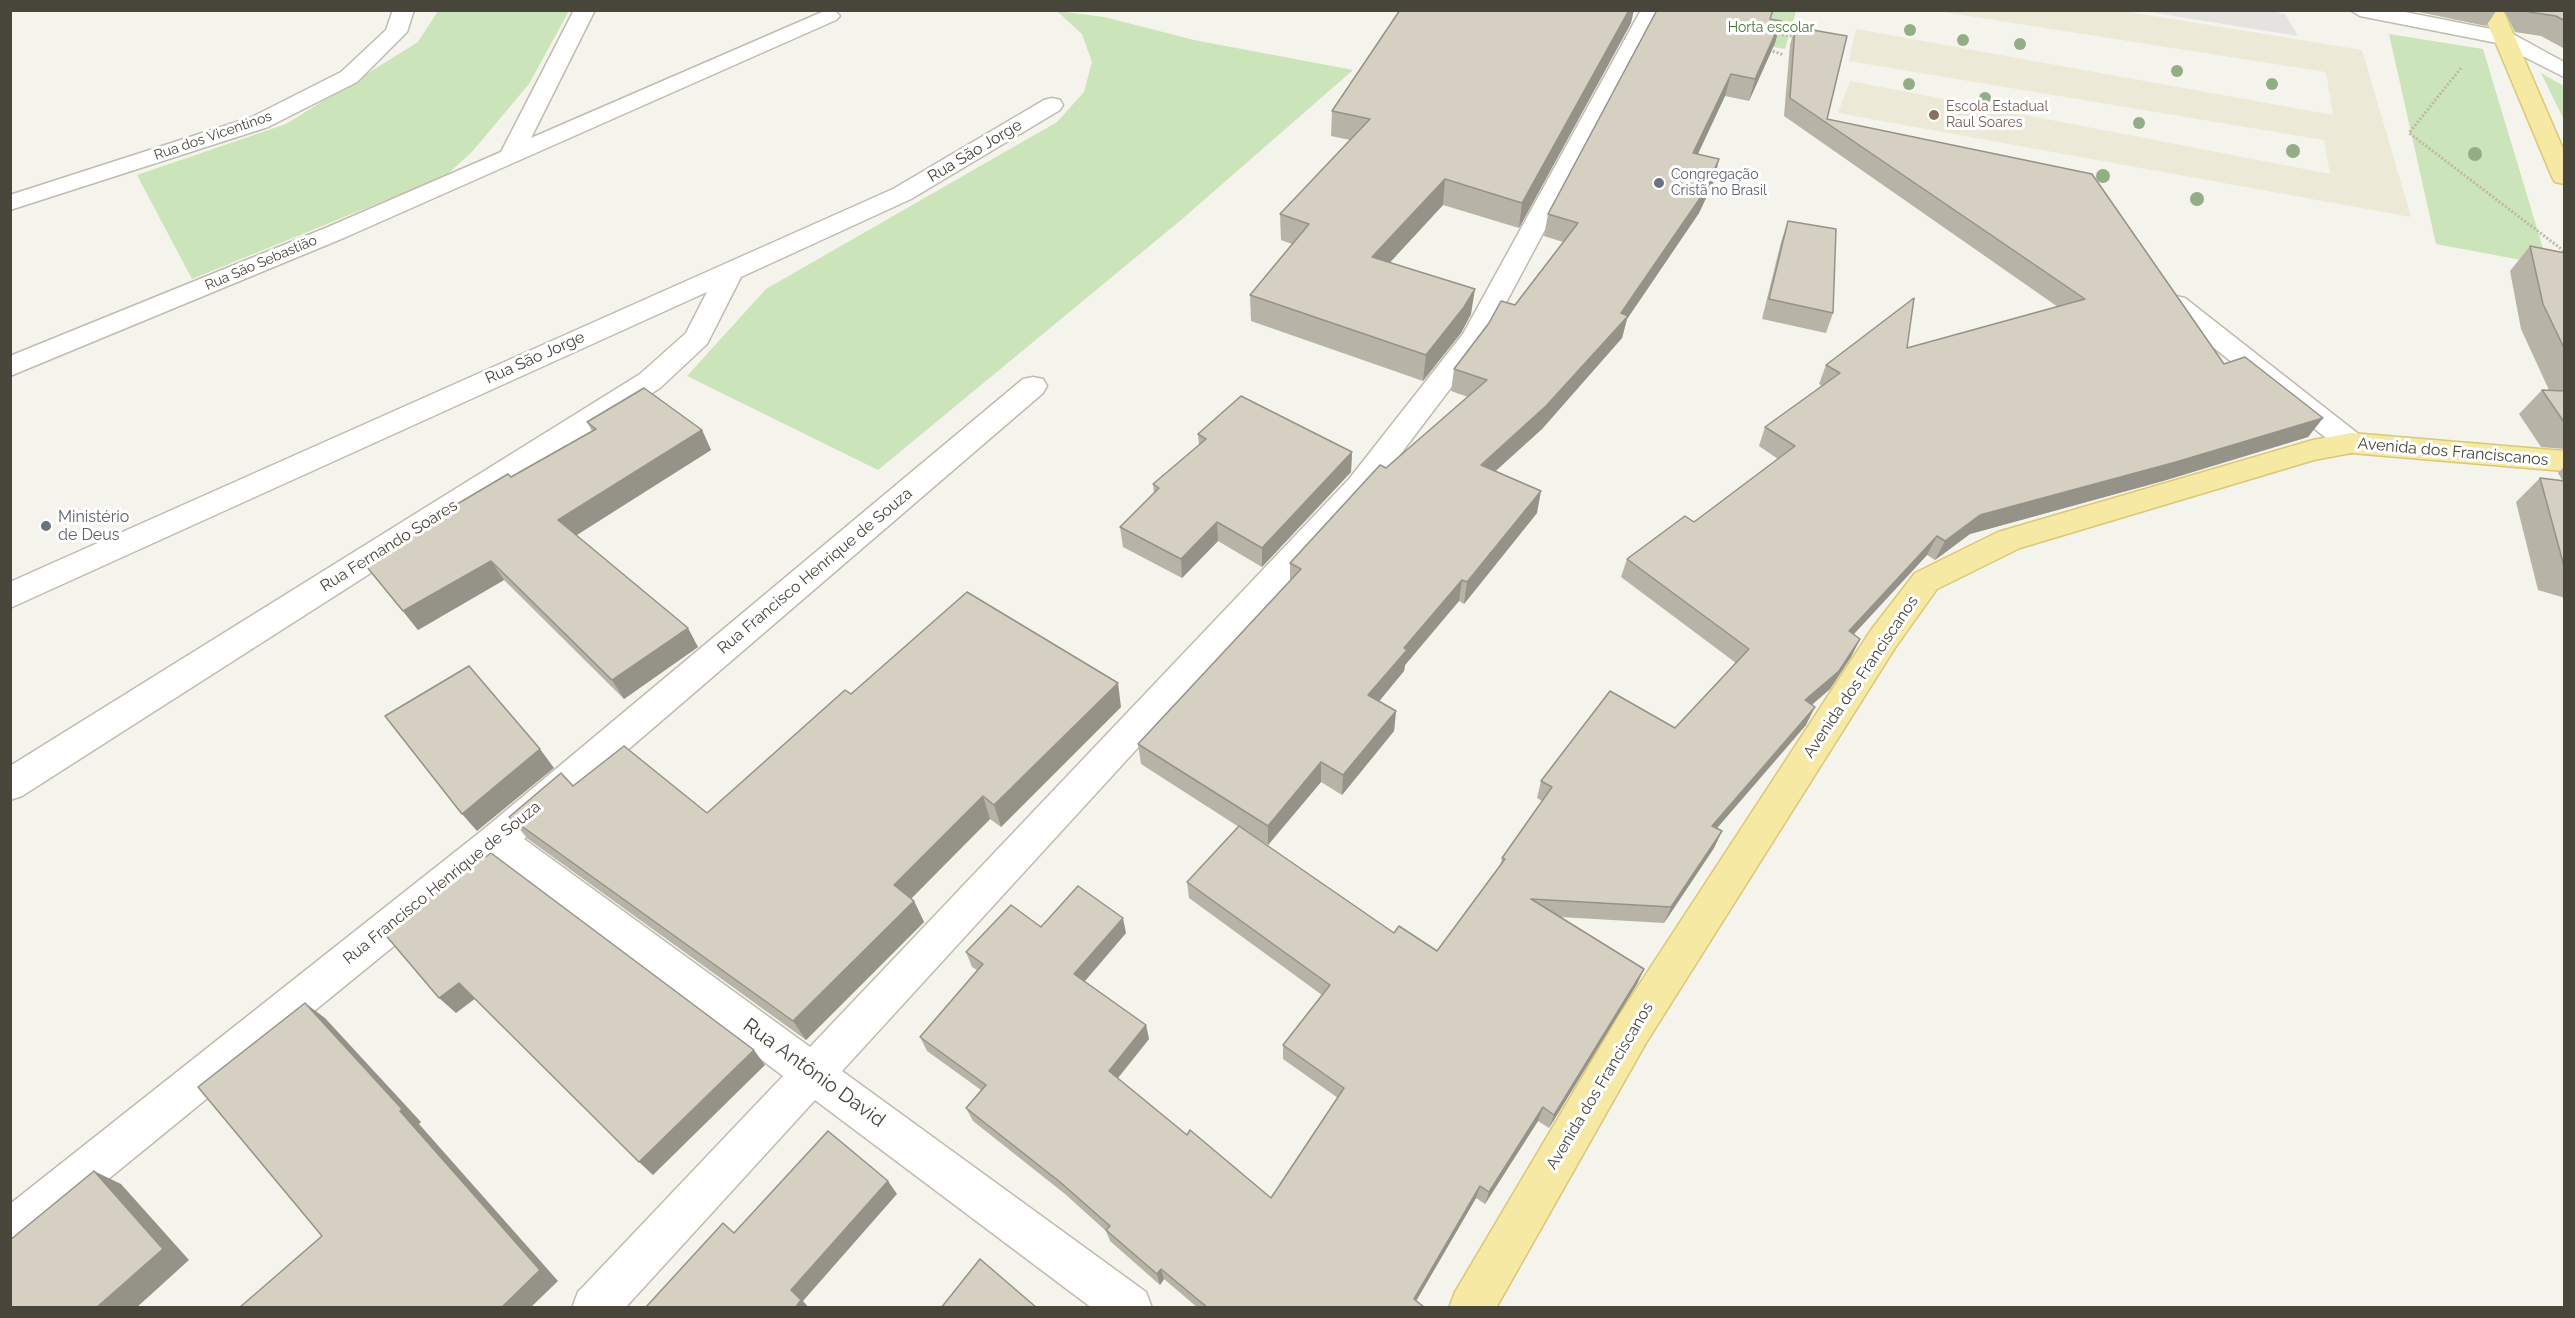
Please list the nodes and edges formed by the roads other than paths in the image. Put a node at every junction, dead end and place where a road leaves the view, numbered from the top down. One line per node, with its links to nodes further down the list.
1 (585, 10): 10 (street)
2 (1652, 10): 22 (street)
3 (2360, 10): 7 (street)
4 (2492, 10): 7 (main road)
5 (829, 16): 10 (street, Rua São Sebastião)
6 (400, 21): 12 (street, Rua dos Vicentinos)
7 (2504, 40): 8 (street); 11 (main road)
8 (2565, 70)
9 (1052, 105): 13 (street, Rua São Jorge)
10 (510, 156): 15 (street, Rua São Sebastião)
11 (2565, 177)
12 (10, 203)
13 (731, 270): 19 (street, Rua São Jorge); 20 (street, Rua Fernando Soares)
14 (2176, 304): 17 (street)
15 (10, 368)
16 (1033, 386): 21 (street, Rua Francisco Henrique de Souza)
17 (2351, 443): 18 (main road, Avenida dos Franciscanos); 26 (main road, Avenida dos Franciscanos)
18 (2565, 461)
19 (10, 596)
20 (10, 785)
21 (497, 840): 22 (street, Rua Antônio David); 23 (street, Rua Francisco Henrique de Souza)
22 (812, 1072): 24 (street); 25 (street, Rua Antônio David)
23 (10, 1232)
24 (594, 1308)
25 (1130, 1308)
26 (1471, 1308)

